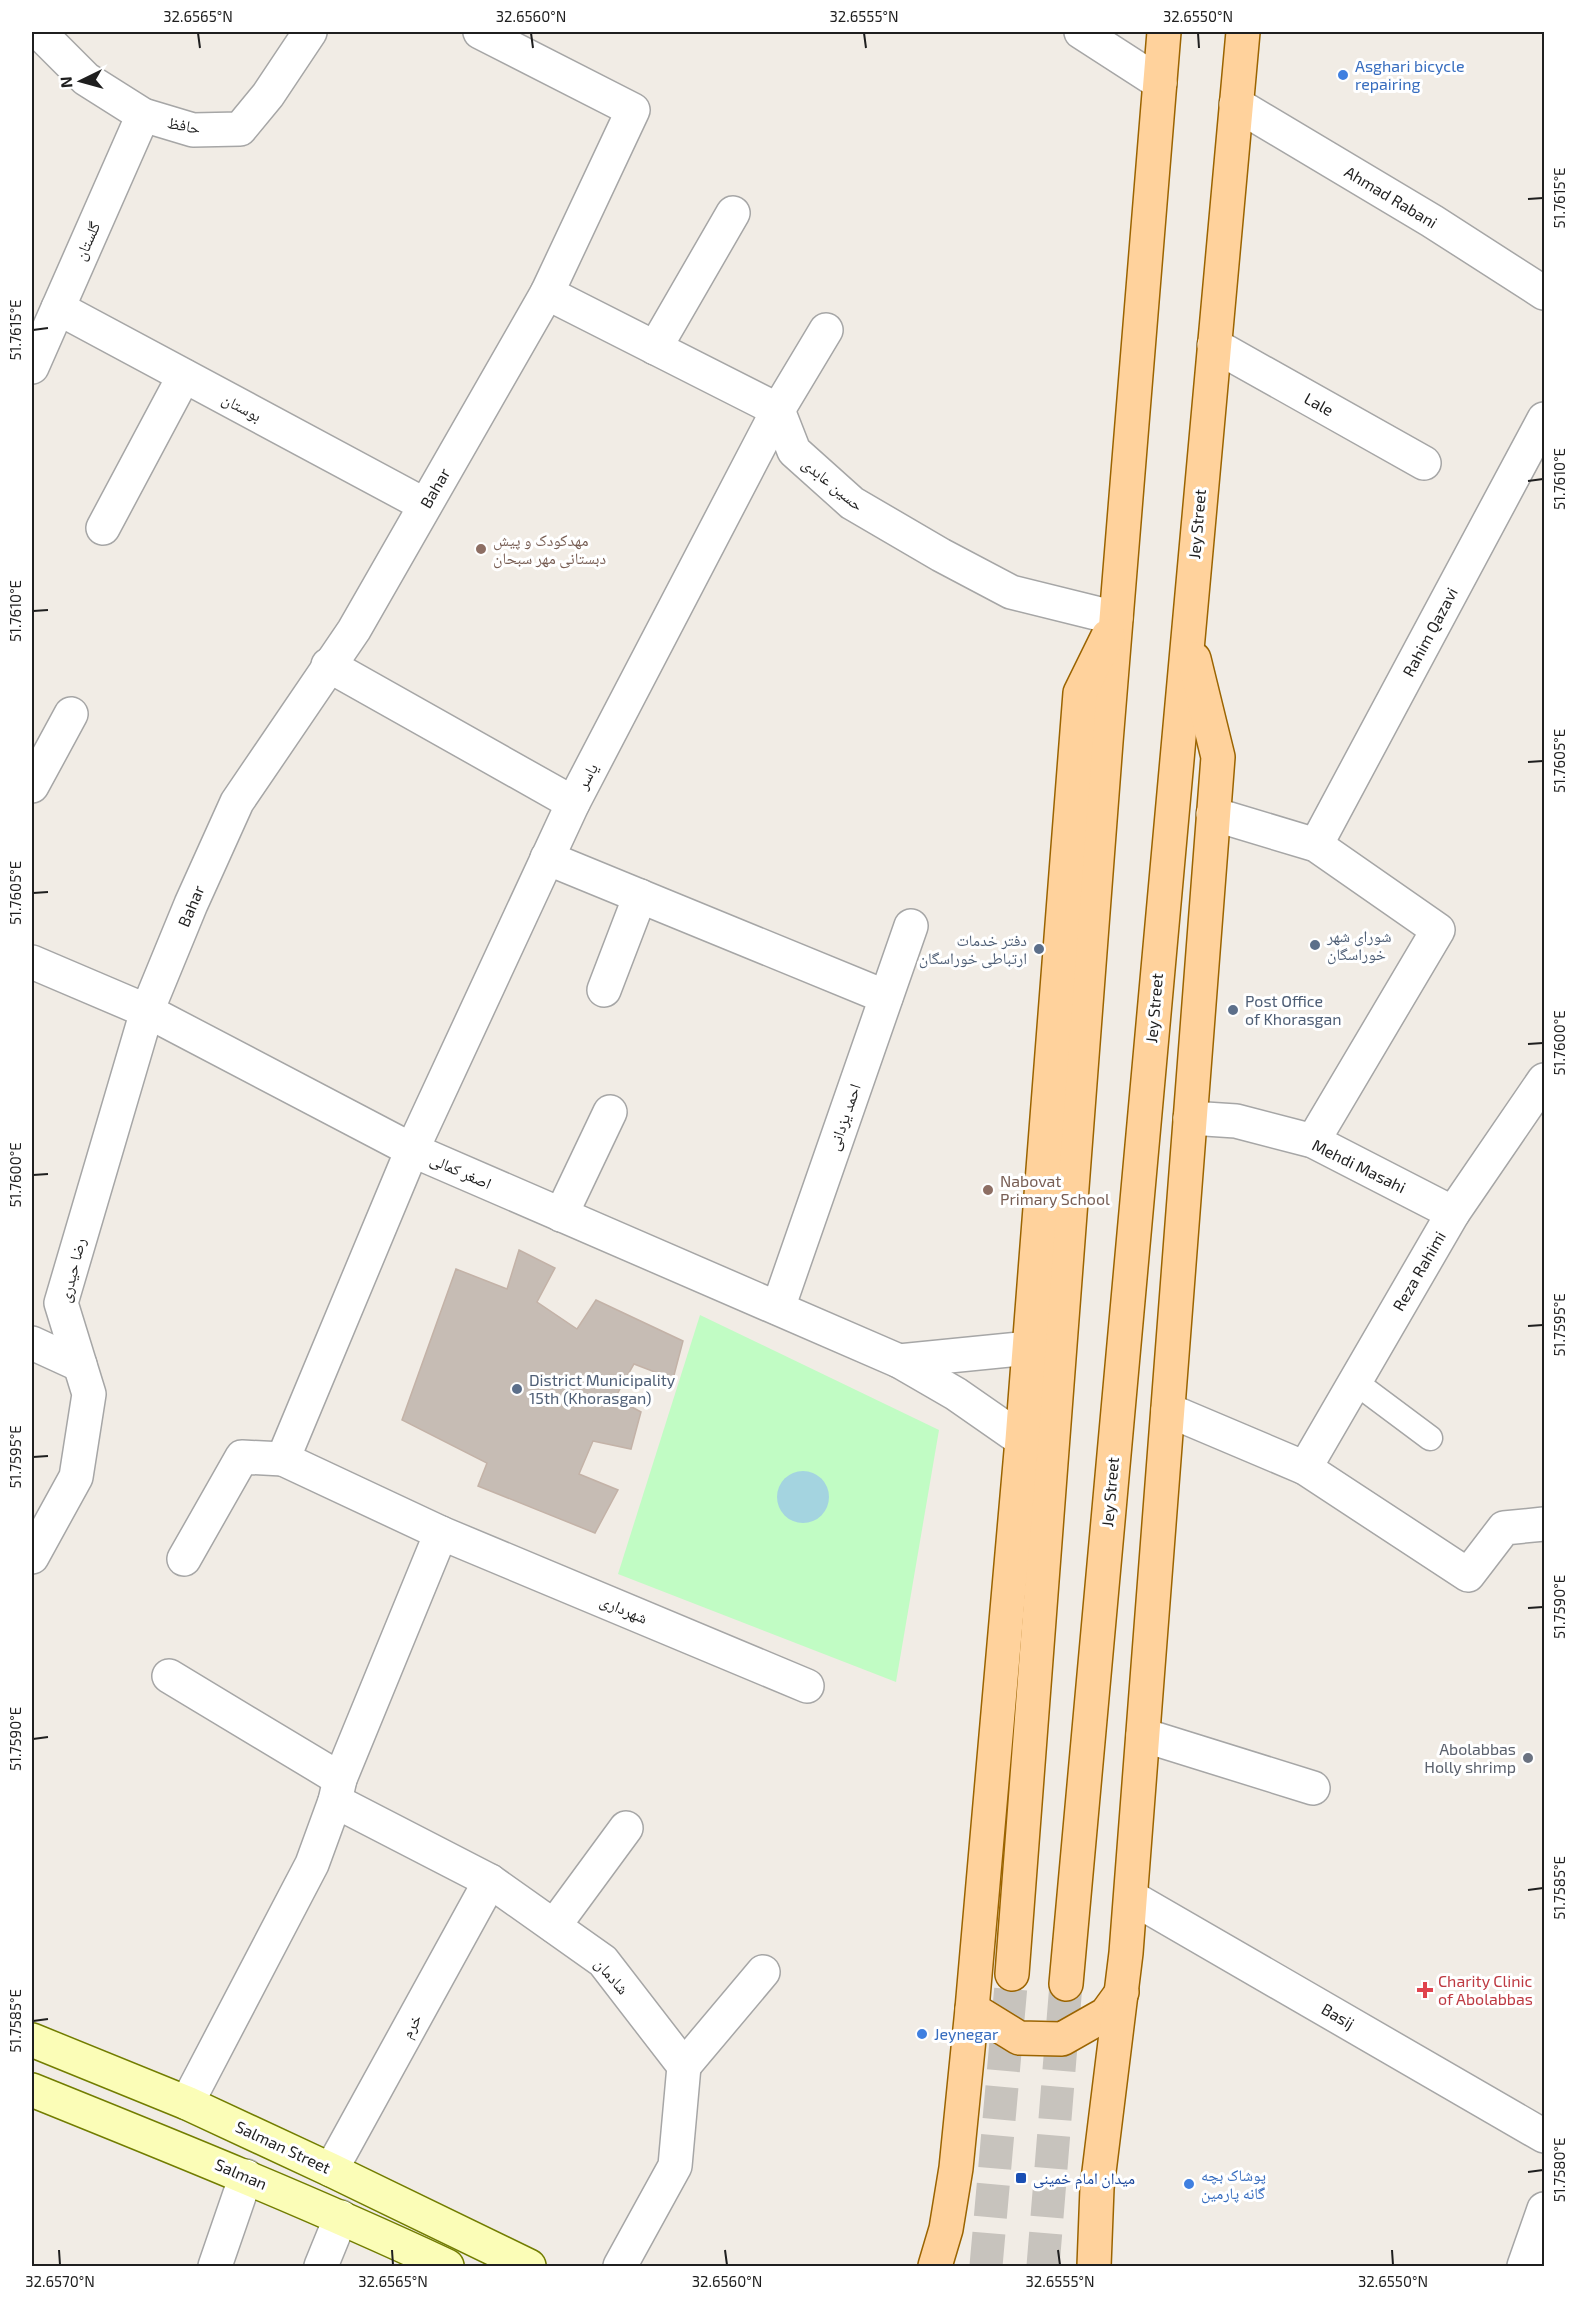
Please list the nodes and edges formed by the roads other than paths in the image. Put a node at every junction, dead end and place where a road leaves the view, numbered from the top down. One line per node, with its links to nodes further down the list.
1 (39, 32): 9 (street, حافظ)
2 (310, 32): 9 (street, حافظ)
3 (480, 32): 11 (street, Bahar)
4 (1081, 32): 7 (street)
5 (1164, 32): 7 (main road)
6 (1243, 32): 8 (main road, Jey Street)
7 (1160, 83): 24 (main road)
8 (1236, 104): 12 (street, Ahmad Rabani); 15 (main road, Jey Street)
9 (143, 115): 13 (street, گلستان)
10 (733, 213): 16 (street)
11 (547, 292): 16 (street); 22 (street, Bahar)
12 (1545, 293)
13 (58, 308): 17 (street, گلستان); 18 (street, بوستان)
14 (826, 330): 19 (street, یاسر)
15 (1214, 345): 21 (street, Lale); 25 (main road, Jey Street)
16 (656, 348): 19 (street)
17 (32, 367)
18 (184, 376): 22 (street, بوستان); 23 (street)
19 (778, 410): 24 (street, حسین عابدی); 29 (street, یاسر)
20 (1545, 419): 31 (street, Rahim Qazavi)
21 (1424, 463)
22 (425, 505): 26 (street, Bahar)
23 (103, 528)
24 (1116, 618): 48 (main road); 71 (main road)
25 (1187, 630): 30 (main road); 72 (main road, Jey Street)
26 (328, 665): 29 (street); 38 (street, Bahar)
27 (71, 714): 28 (street)
28 (32, 786)
29 (573, 803): 32 (street, یاسر)
30 (1213, 814): 31 (street); 41 (main road)
31 (1316, 845): 42 (street)
32 (547, 858): 33 (street); 43 (street, یاسر)
33 (640, 897): 36 (street); 37 (street)
34 (911, 926): 37 (street, احمد یزدانی)
35 (32, 963): 38 (street, اصغر کمالی)
36 (604, 990)
37 (886, 997): 46 (street, احمد یزدانی)
38 (147, 1011): 43 (street, اصغر کمالی); 50 (street, رضا حیدری)
39 (1545, 1080): 44 (street, Reza Rahimi)
40 (610, 1112): 45 (street)
41 (1190, 1118): 42 (street, Mehdi Masahi); 52 (main road)
42 (1313, 1142): 44 (street, Mehdi Masahi)
43 (412, 1150): 45 (street, اصغر کمالی); 55 (street, یاسر)
44 (1453, 1213): 51 (street, Reza Rahimi)
45 (561, 1215): 46 (street, اصغر کمالی)
46 (777, 1308): 49 (street, اصغر کمالی)
47 (32, 1343): 50 (street)
48 (1029, 1348): 49 (street); 54 (main road)
49 (899, 1361): 54 (street, اصغر کمالی)
50 (80, 1365): 59 (street, رضا حیدری)
51 (1355, 1382): 53 (lane); 56 (street, Reza Rahimi)
52 (1167, 1410): 56 (street); 63 (main road)
53 (1430, 1438)
54 (1022, 1440): 74 (main road)
55 (283, 1459): 58 (street, شهرداری); 60 (street)
56 (1305, 1468): 57 (street)
57 (1544, 1524)
58 (441, 1533): 62 (street, شهرداری); 65 (street)
59 (32, 1557)
60 (184, 1559)
61 (169, 1676): 65 (street, شادمان)
62 (807, 1686)
63 (1143, 1735): 64 (street); 68 (main road)
64 (1313, 1788)
65 (337, 1790): 67 (street, شادمان); 78 (street)
66 (626, 1828): 69 (street)
67 (490, 1881): 69 (street, شادمان); 80 (street, خرم)
68 (1131, 1897): 73 (main road); 79 (street, Basij)
69 (554, 1926): 76 (street, شادمان)
70 (763, 1972): 76 (street)
71 (1012, 1974)
72 (1066, 1984)
73 (1122, 1992): 74 (main road); 91 (main road)
74 (972, 2009): 90 (main road)
75 (32, 2040): 78 (main road, Salman Street)
76 (684, 2066): 89 (street)
77 (32, 2090): 81 (main road, Salman)
78 (187, 2103): 80 (main road, Salman Street)
79 (1545, 2136)
80 (331, 2170): 88 (main road, Salman Street)
81 (246, 2176): 83 (main road, Salman); 85 (street)
82 (1545, 2209): 84 (street)
83 (341, 2217): 86 (street); 87 (main road, Salman)
84 (1533, 2255)
85 (215, 2266)
86 (321, 2266)
87 (447, 2266)
88 (529, 2266)
89 (620, 2266)
90 (934, 2266)
91 (1094, 2266)

